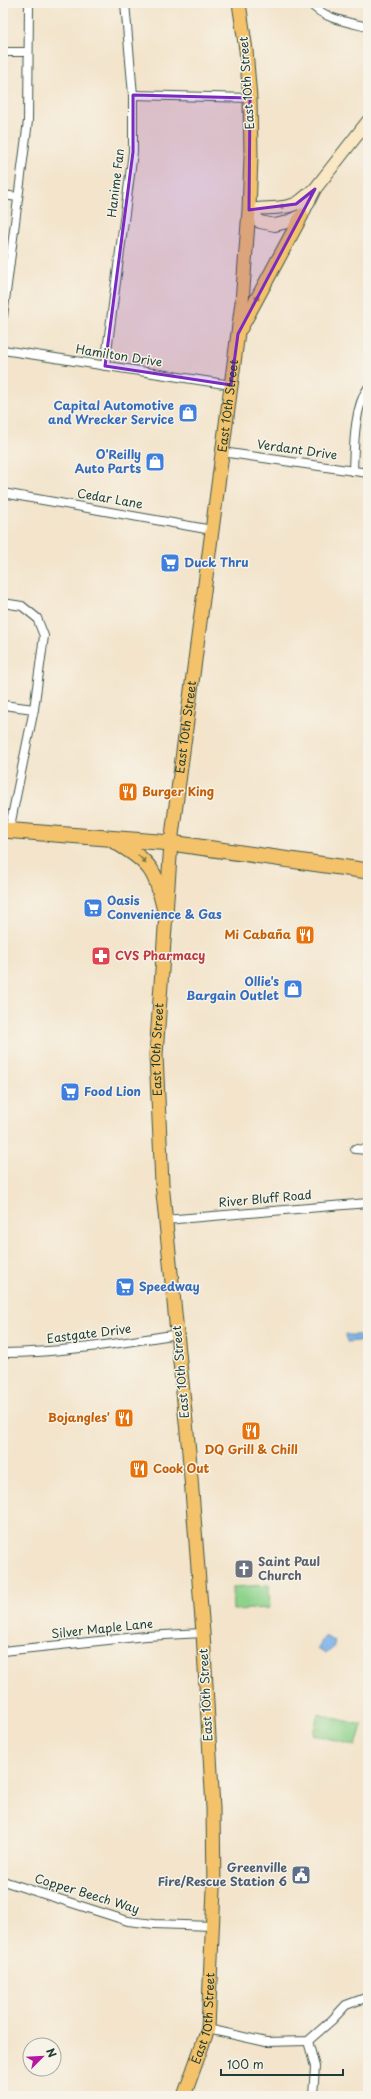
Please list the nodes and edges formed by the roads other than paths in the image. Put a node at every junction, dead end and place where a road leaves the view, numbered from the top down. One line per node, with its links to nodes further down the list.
1 (29, 3): 7 (street)
2 (125, 3): 8 (street, Hanime Fan)
3 (238, 3): 9 (main road, East 10th Street)
4 (310, 3): 5 (street)
5 (368, 27)
6 (3, 52): 7 (street)
7 (28, 52): 13 (street)
8 (133, 95): 9 (street); 19 (street, Hanime Fan)
9 (250, 98): 14 (main road, East 10th Street)
10 (368, 121): 11 (main road)
11 (315, 189): 14 (main road, one-way to 14); 15 (main road)
12 (3, 195): 13 (street)
13 (18, 197): 16 (street)
14 (249, 210): 15 (main road); 17 (main road, East 10th Street)
15 (302, 215): 17 (main road, one-way to 15)
16 (3, 316)
17 (238, 334): 20 (main road, East 10th Street)
18 (3, 350): 19 (street, Hamilton Drive)
19 (105, 366): 20 (street, Hamilton Drive)
20 (231, 385): 22 (main road, East 10th Street)
21 (368, 388): 23 (street)
22 (222, 452): 23 (street, Verdant Drive); 26 (main road, East 10th Street)
23 (353, 471): 24 (street, Verdant Drive)
24 (368, 473)
25 (3, 493): 26 (street, Cedar Lane)
26 (212, 530): 32 (main road, East 10th Street)
27 (3, 603): 29 (street)
28 (3, 705): 29 (street)
29 (34, 709): 30 (street)
30 (6, 831): 31 (highway)
31 (109, 839): 32 (highway); 34 (highway, one-way to 34)
32 (171, 843): 33 (highway); 34 (main road, East 10th Street)
33 (368, 871)
34 (166, 915): 38 (main road, East 10th Street)
35 (355, 1150): 36 (street)
36 (368, 1150)
37 (368, 1203): 38 (street, River Bluff Road)
38 (165, 1220): 39 (main road, East 10th Street)
39 (178, 1334): 40 (street, Eastgate Drive); 41 (main road, East 10th Street)
40 (3, 1354)
41 (203, 1633): 42 (street, Silver Maple Lane); 44 (main road, East 10th Street)
42 (3, 1651)
43 (3, 1881): 44 (street, Copper Beech Way)
44 (212, 1926): 46 (main road, East 10th Street)
45 (368, 1998): 47 (street)
46 (208, 2029): 47 (street); 48 (main road, East 10th Street)
47 (308, 2041): 49 (street)
48 (184, 2096)
49 (313, 2096)

